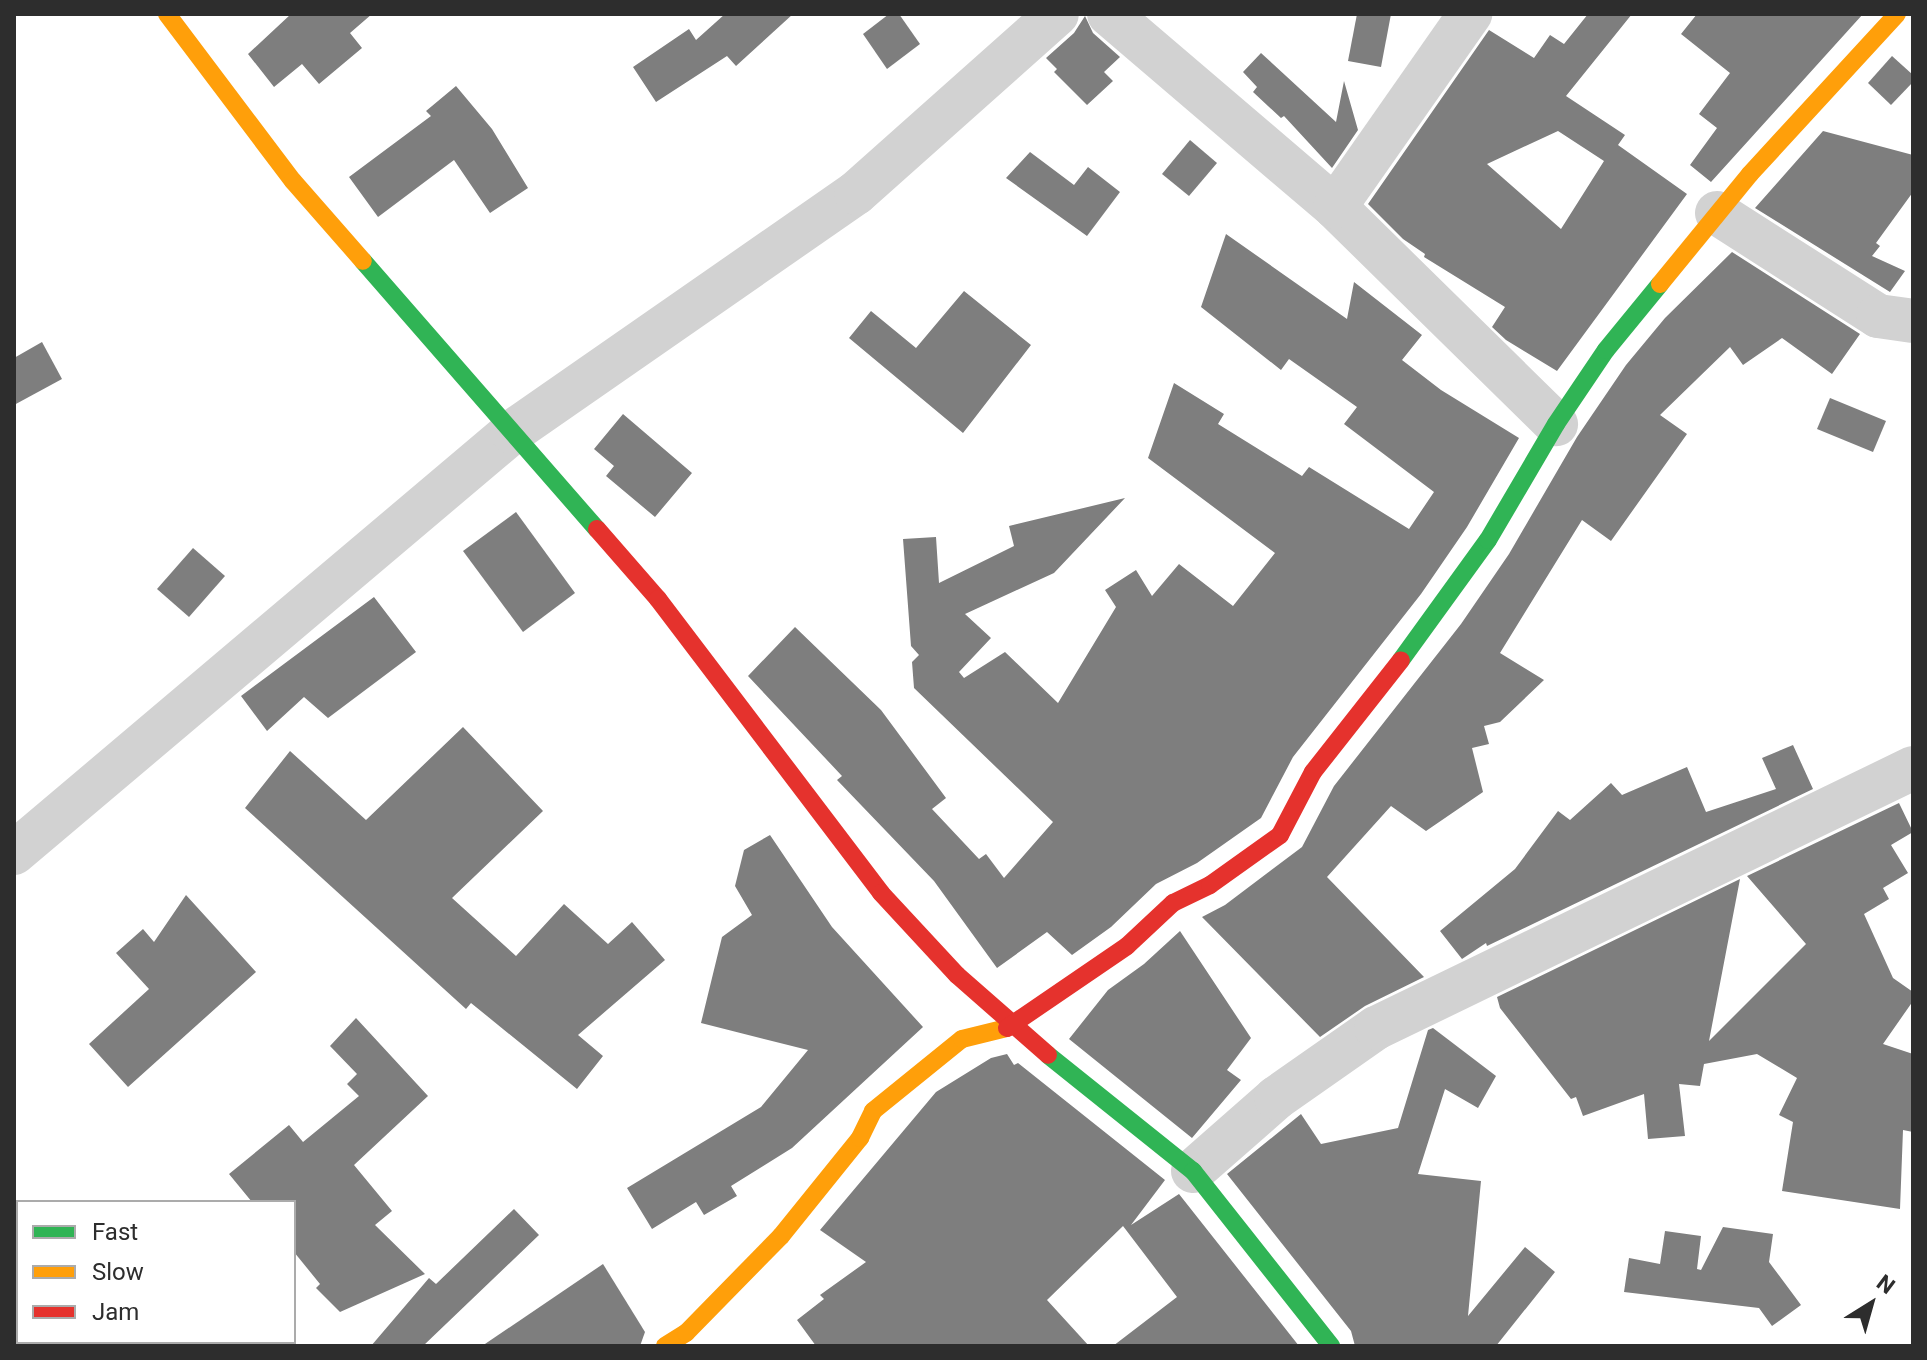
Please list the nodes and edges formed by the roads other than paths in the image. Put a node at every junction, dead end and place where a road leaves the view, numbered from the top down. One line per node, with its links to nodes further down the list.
1 (167, 14): 10 (street)
2 (1057, 14): 10 (street)
3 (1109, 14): 6 (street)
4 (1470, 14): 6 (street)
5 (1897, 14): 7 (street)
6 (1335, 207): 9 (street)
7 (1717, 213): 8 (street); 9 (street)
8 (1913, 321)
9 (1556, 424): 13 (street)
10 (512, 432): 12 (street); 13 (street)
11 (1913, 768): 14 (street)
12 (14, 853)
13 (1013, 1027): 14 (street); 15 (street)
14 (1193, 1171): 16 (street)
15 (665, 1346)
16 (1331, 1346)

